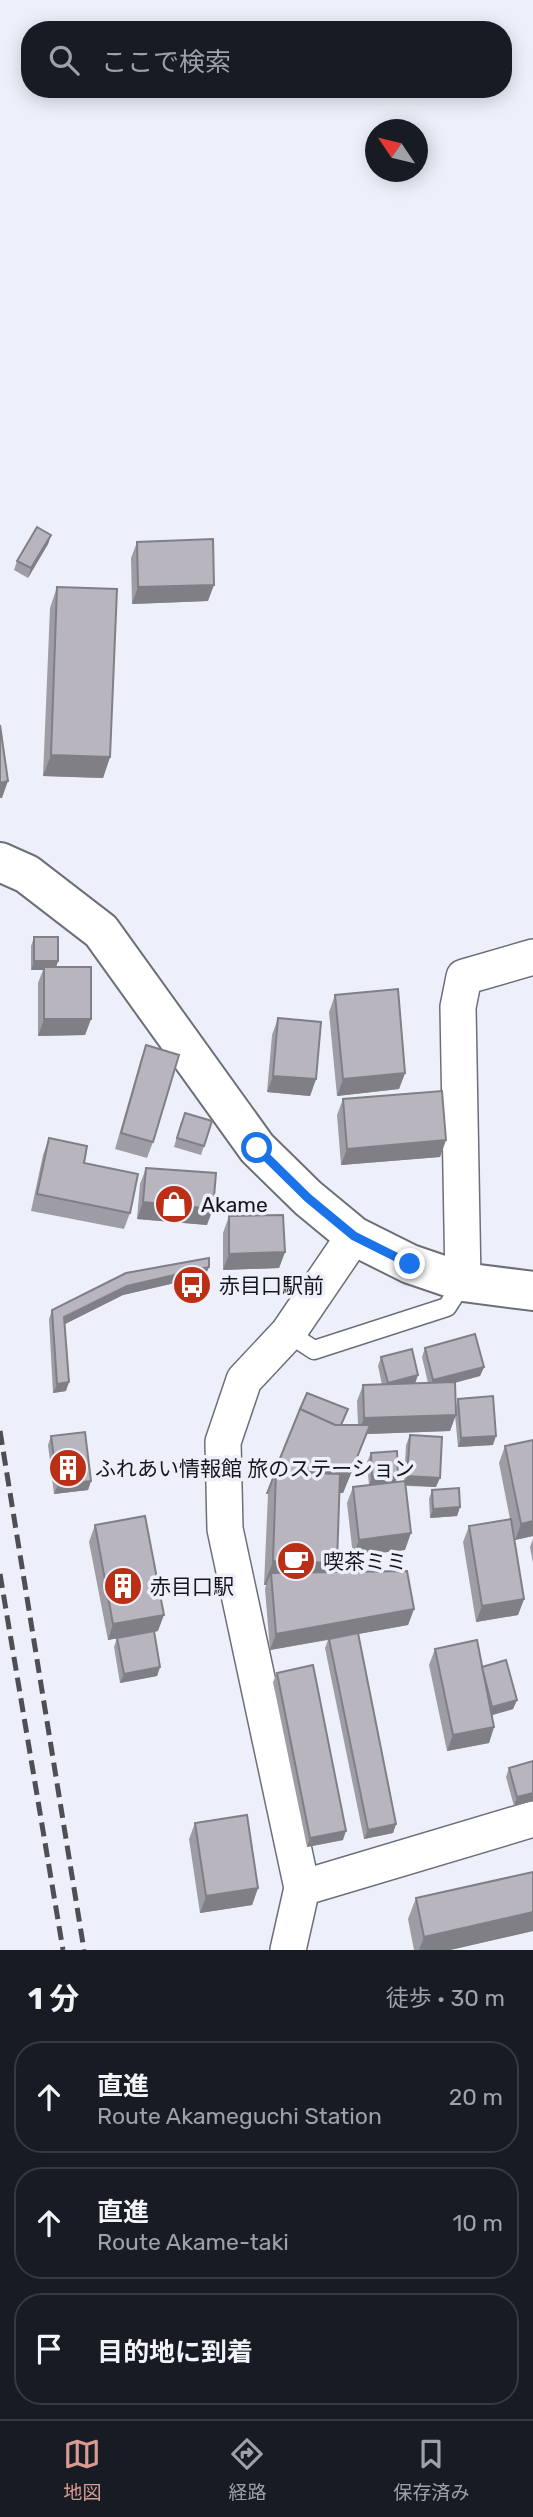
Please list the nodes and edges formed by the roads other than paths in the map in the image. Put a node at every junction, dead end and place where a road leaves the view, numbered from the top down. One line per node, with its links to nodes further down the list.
1 (0, 862): 3 (main road)
2 (533, 957): 4 (street)
3 (354, 1236): 4 (main road); 6 (street)
4 (463, 1282): 5 (main road); 6 (lane)
5 (533, 1291)
6 (288, 1333): 8 (street)
7 (533, 1819): 8 (street)
8 (302, 1888): 9 (street)
9 (288, 1950)

